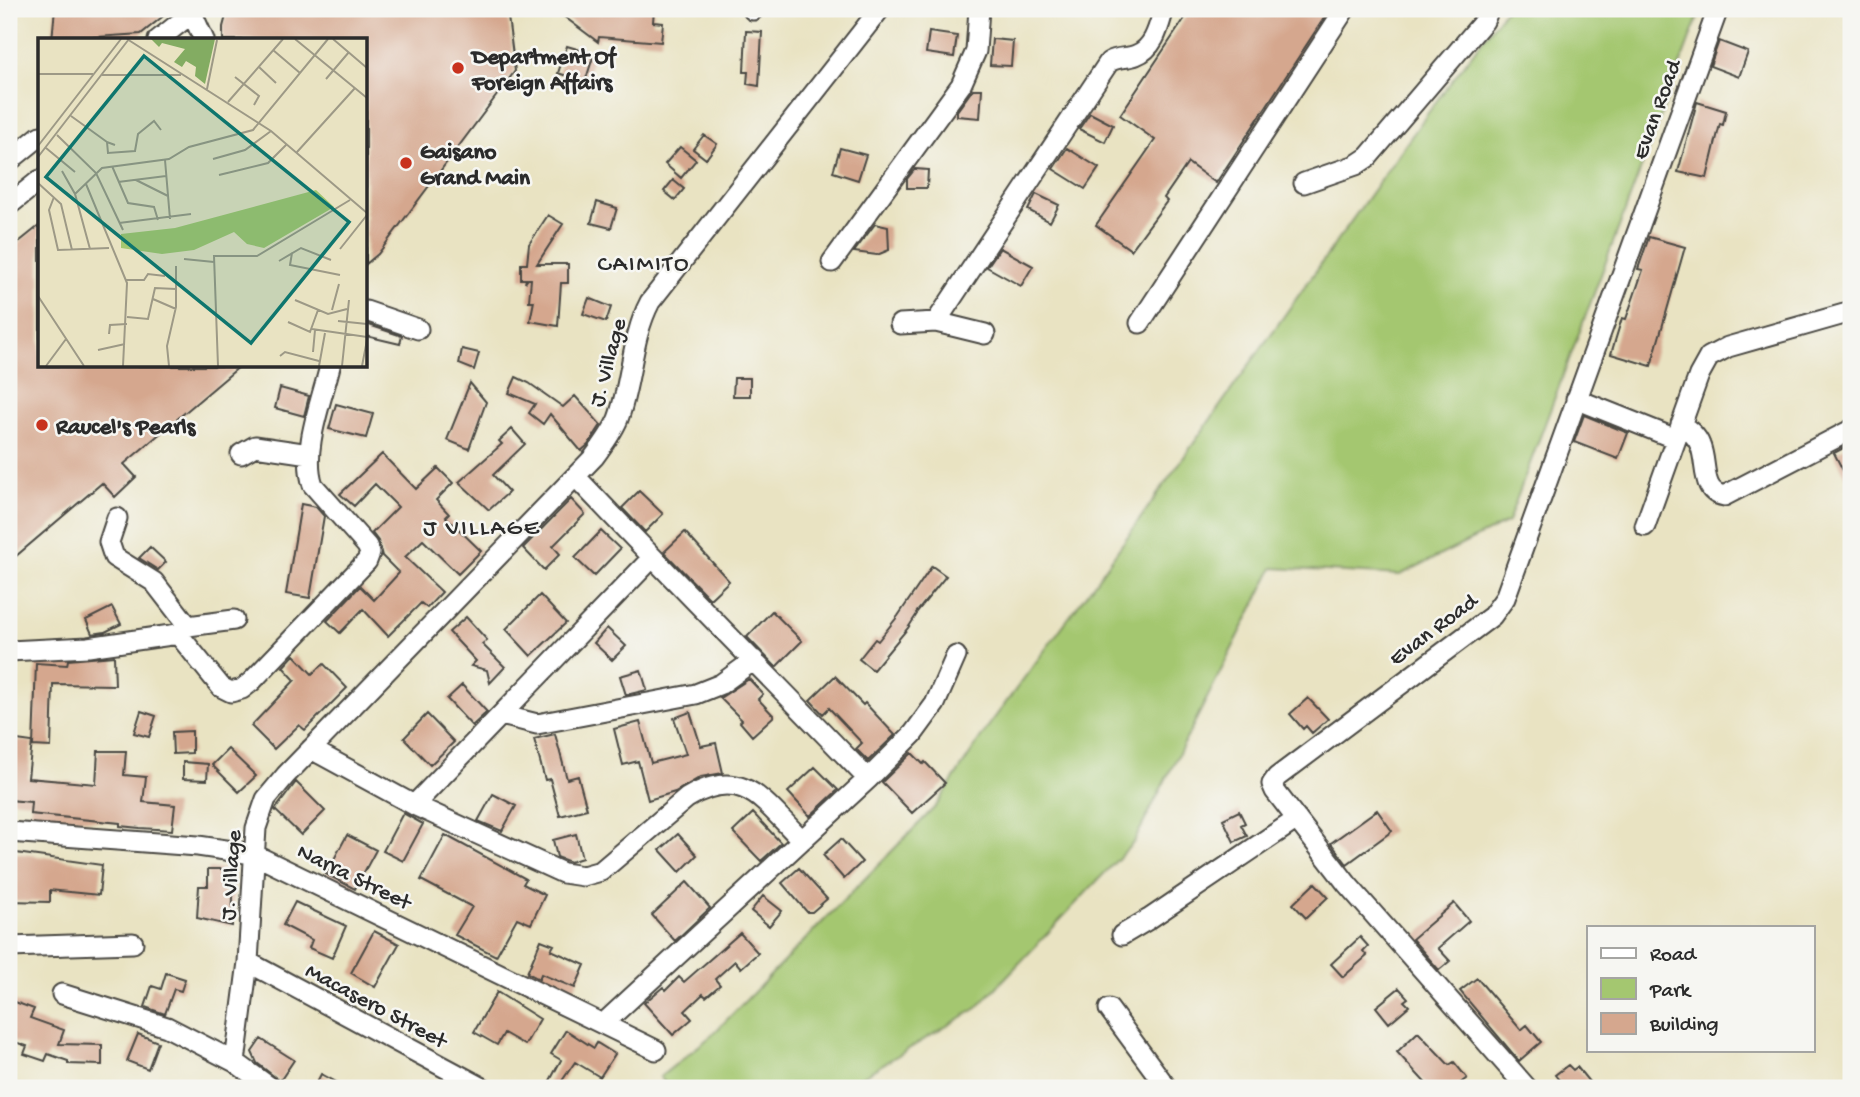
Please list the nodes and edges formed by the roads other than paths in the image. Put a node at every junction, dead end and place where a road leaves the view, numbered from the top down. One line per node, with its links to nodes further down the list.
1 (880, 9): 29 (street, J. Village)
2 (979, 9): 15 (street)
3 (1164, 9): 18 (street)
4 (1345, 9): 19 (street)
5 (1489, 9): 13 (street)
6 (1718, 9): 24 (street, Evan Road)
7 (194, 11): 8 (street); 9 (street)
8 (160, 38)
9 (203, 38)
10 (38, 138): 11 (street)
11 (9, 161)
12 (38, 182): 14 (street)
13 (1304, 183)
14 (9, 205)
15 (832, 261)
16 (368, 311): 21 (street)
17 (1851, 313): 26 (street)
18 (936, 322): 20 (street); 22 (street)
19 (1140, 323)
20 (900, 324)
21 (418, 329)
22 (985, 334)
23 (330, 368): 28 (street)
24 (1576, 399): 26 (street); 42 (street, Evan Road)
25 (1851, 430): 26 (street)
26 (1679, 432): 31 (street)
27 (241, 454): 28 (street)
28 (309, 454): 34 (street)
29 (576, 477): 32 (street); 39 (street, J. Village)
30 (117, 518): 34 (street)
31 (1645, 526)
32 (652, 558): 37 (street); 38 (street)
33 (234, 620): 34 (street)
34 (183, 630): 35 (street)
35 (9, 651)
36 (956, 656): 40 (street)
37 (754, 660): 38 (street); 40 (street)
38 (501, 715): 41 (street)
39 (312, 749): 41 (street); 45 (street, J. Village)
40 (868, 779): 44 (street)
41 (414, 806): 44 (street)
42 (1297, 819): 46 (street); 59 (street, Evan Road)
43 (9, 832): 45 (street, Narra Street)
44 (802, 841): 52 (street)
45 (253, 854): 49 (street, J. Village); 52 (street, Narra Street)
46 (1122, 934)
47 (132, 943): 48 (street)
48 (9, 947)
49 (248, 962): 54 (street, J. Village); 57 (street, Macasero Street)
50 (62, 994): 54 (street)
51 (1109, 1009): 58 (street)
52 (603, 1024): 53 (street, Narra Street)
53 (656, 1050)
54 (235, 1062): 55 (street)
55 (252, 1082): 56 (street)
56 (271, 1088)
57 (483, 1088)
58 (1167, 1088)
59 (1527, 1088)

